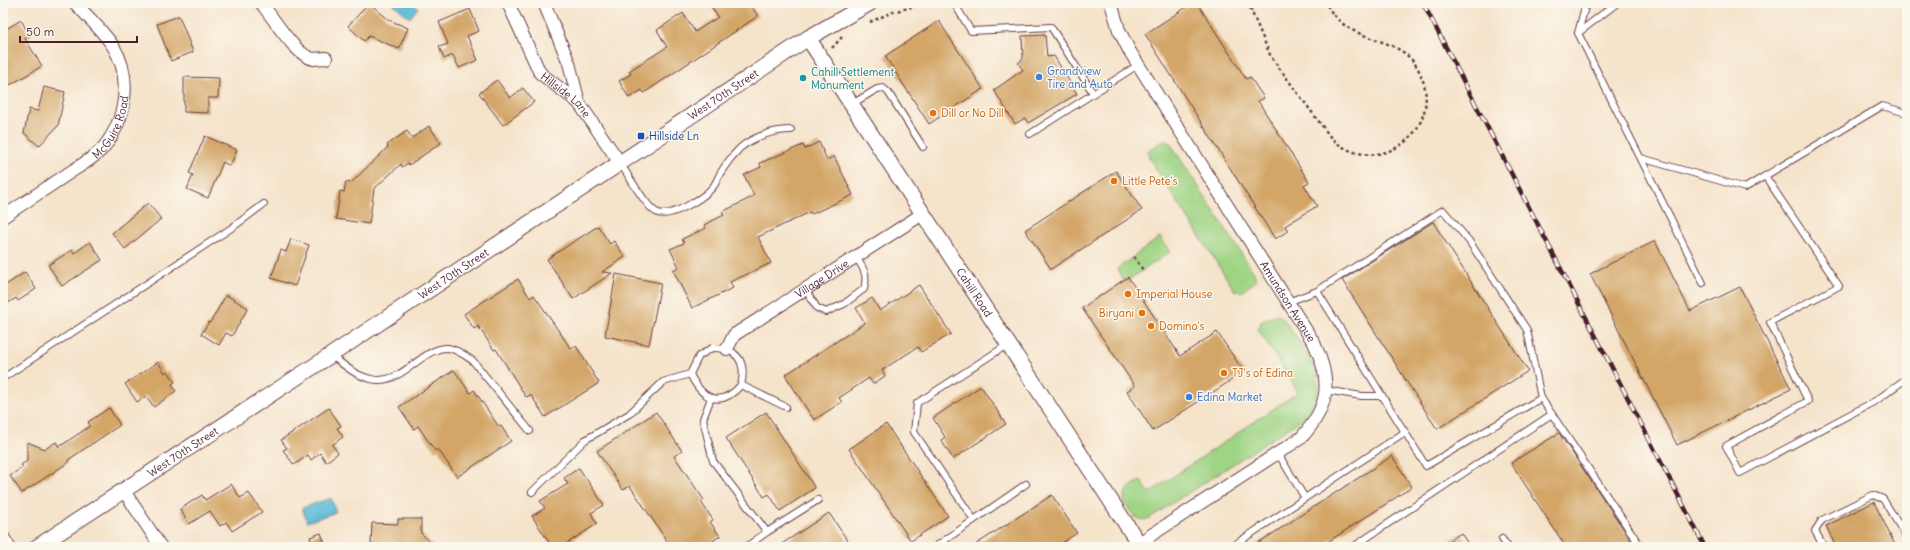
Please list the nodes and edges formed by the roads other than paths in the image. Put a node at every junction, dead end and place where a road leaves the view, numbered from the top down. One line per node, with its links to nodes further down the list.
1 (75, 3): 26 (street, McGuire Road)
2 (261, 3): 12 (street)
3 (508, 3): 15 (street, Hillside Lane)
4 (544, 3): 15 (street)
5 (870, 3): 11 (street, West 70th Street)
6 (954, 3): 14 (lane)
7 (1111, 3): 13 (street, Amundson Avenue)
8 (1586, 3): 10 (lane)
9 (1616, 3): 10 (lane)
10 (1578, 33): 21 (lane)
11 (808, 38): 16 (street, Cahill Road); 22 (street, West 70th Street)
12 (326, 58)
13 (1138, 65): 14 (lane); 31 (street, Amundson Avenue)
14 (1094, 93): 19 (lane)
15 (579, 103): 22 (street, Hillside Lane)
16 (852, 104): 20 (lane); 25 (street, Cahill Road)
17 (1907, 113): 23 (lane)
18 (791, 130): 22 (lane)
19 (1030, 134)
20 (923, 147)
21 (1641, 158): 23 (lane); 28 (lane)
22 (620, 163): 34 (street, West 70th Street)
23 (1765, 176): 37 (lane)
24 (264, 204): 36 (lane)
25 (924, 213): 27 (street, Village Drive); 32 (street, Cahill Road)
26 (3, 217)
27 (856, 257): 29 (street, Village Drive); 29 (lane)
28 (1703, 284)
29 (805, 289): 33 (street, Village Drive)
30 (1317, 291): 31 (lane); 40 (lane); 42 (lane)
31 (1288, 302): 39 (street, Amundson Avenue)
32 (1009, 344): 53 (lane); 58 (street, Cahill Road)
33 (727, 349): 35 (lane); 38 (lane)
34 (331, 355): 45 (lane); 49 (street, West 70th Street)
35 (690, 374): 41 (lane); 50 (lane)
36 (3, 378)
37 (1907, 378)
38 (741, 385): 41 (lane); 43 (lane)
39 (1325, 390): 40 (lane); 47 (street, Amundson Avenue)
40 (1382, 396): 46 (lane)
41 (711, 398): 54 (lane)
42 (1541, 398): 44 (lane); 46 (lane)
43 (786, 407)
44 (1552, 414): 65 (lane); 67 (lane)
45 (530, 431)
46 (1404, 432): 51 (lane)
47 (1277, 452): 51 (lane); 58 (street, Amundson Avenue)
48 (1026, 484): 53 (lane)
49 (124, 490): 60 (street, West 70th Street); 61 (street)
50 (532, 492)
51 (1304, 498): 64 (lane)
52 (818, 500): 54 (lane)
53 (974, 520): 63 (lane)
54 (767, 532): 62 (lane)
55 (3, 538): 59 (street)
56 (1907, 538): 68 (lane)
57 (1502, 539): 66 (lane)
58 (1140, 545)
59 (9, 547)
60 (37, 547)
61 (161, 547)
62 (746, 547)
63 (935, 547)
64 (1231, 547)
65 (1353, 547)
66 (1508, 547)
67 (1642, 547)
68 (1824, 547)

